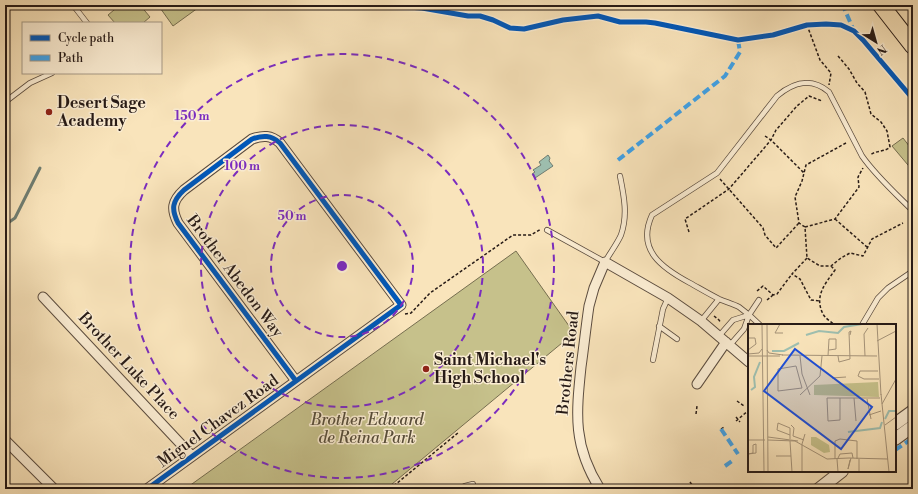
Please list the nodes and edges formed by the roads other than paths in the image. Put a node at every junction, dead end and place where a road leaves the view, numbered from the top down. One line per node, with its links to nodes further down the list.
1 (73, 5): 3 (lane)
2 (881, 5): 4 (highway)
3 (86, 22)
4 (913, 46)
5 (50, 74): 6 (lane)
6 (5, 102)
7 (620, 176): 10 (lane)
8 (913, 210): 14 (lane)
9 (544, 229): 10 (lane)
10 (606, 262): 13 (street); 39 (street, Brothers Road)
11 (913, 271): 20 (lane)
12 (43, 297): 33 (street, Brother Luke Place)
13 (668, 298): 18 (street); 21 (lane)
14 (720, 299): 17 (lane); 18 (lane)
15 (759, 300): 17 (lane)
16 (401, 305): 26 (street, Miguel Chavez Road); 26 (street, Brother Abedon Way)
17 (749, 315): 19 (lane); 23 (lane); 23 (lane)
18 (701, 322): 23 (street)
19 (759, 324)
20 (863, 324)
21 (660, 326): 22 (lane); 24 (lane)
22 (677, 339)
23 (725, 341): 25 (street); 27 (street)
24 (653, 360)
25 (748, 361)
26 (296, 381): 33 (street, Miguel Chavez Road)
27 (697, 384)
28 (913, 411): 29 (street)
29 (896, 423)
30 (913, 426): 31 (street)
31 (896, 438)
32 (5, 440): 36 (street)
33 (192, 456): 37 (street, Miguel Chavez Road)
34 (841, 472): 40 (street)
35 (473, 484): 38 (lane)
36 (54, 489)
37 (147, 489)
38 (459, 489)
39 (600, 489)
40 (819, 489)

